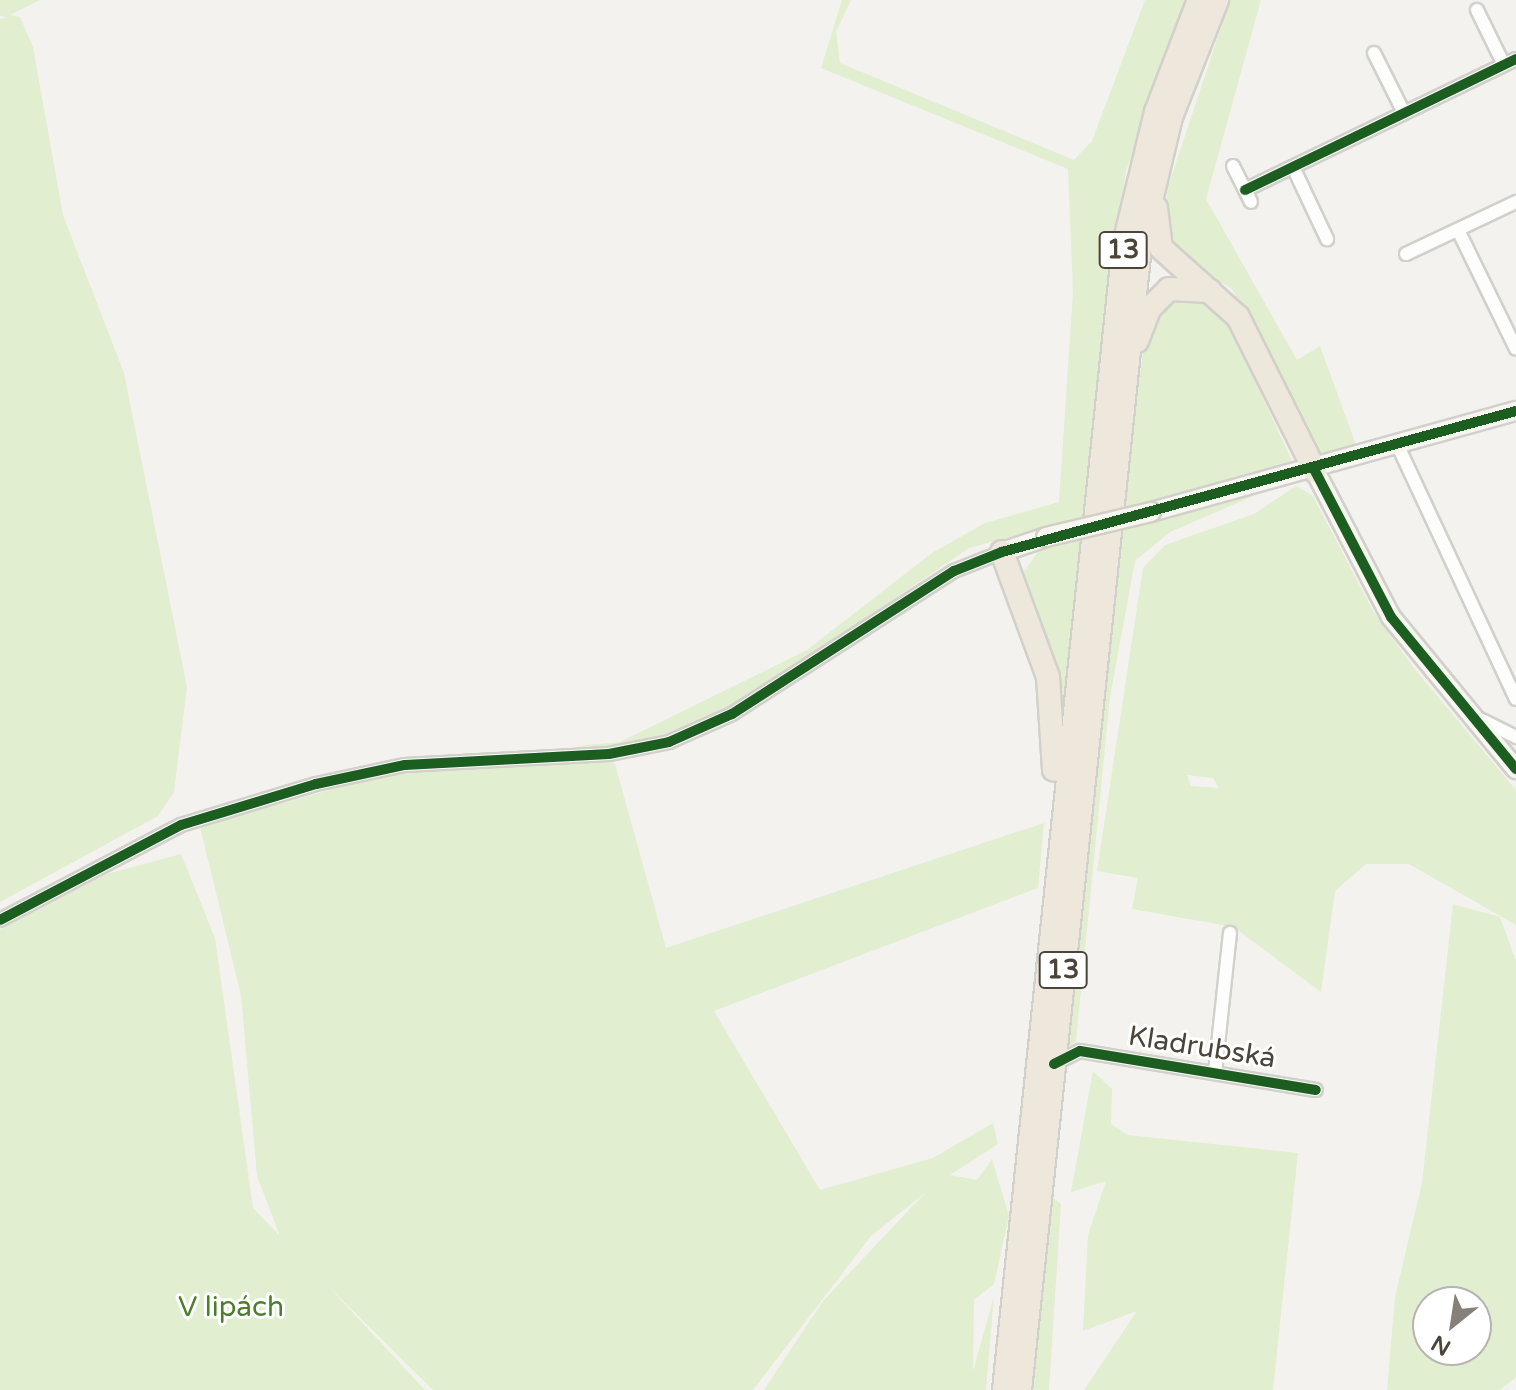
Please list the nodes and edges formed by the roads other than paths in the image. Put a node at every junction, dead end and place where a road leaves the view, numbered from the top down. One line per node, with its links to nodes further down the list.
1 (1199, 0): 26 (highway, 13)
2 (1218, 0): 15 (highway); 20 (highway, 13)
3 (1477, 10): 5 (street)
4 (1374, 53): 6 (street)
5 (1510, 62): 6 (street)
6 (1404, 113): 8 (street)
7 (1233, 166): 9 (street)
8 (1293, 167): 9 (street); 13 (street)
9 (1245, 190): 10 (street)
10 (1251, 202)
11 (1516, 202): 12 (street)
12 (1458, 230): 14 (street); 16 (street)
13 (1327, 239)
14 (1406, 254)
15 (1218, 293): 19 (highway); 20 (highway)
16 (1516, 349)
17 (1516, 411): 18 (street)
18 (1398, 446): 19 (street); 22 (street)
19 (1315, 471): 21 (street, bridge); 23 (street)
20 (1111, 499): 29 (highway, 13)
21 (1002, 552): 26 (highway); 27 (street)
22 (1516, 699)
23 (1476, 717): 24 (street); 25 (street)
24 (1516, 737)
25 (1516, 769)
26 (1055, 868): 32 (highway, 13)
27 (0, 920)
28 (1230, 933): 30 (street, Kladrubská)
29 (1054, 1064): 30 (street, Kladrubská); 33 (highway, 13)
30 (1215, 1073): 31 (street, Kladrubská)
31 (1316, 1090)
32 (1004, 1390)
33 (1020, 1390)

